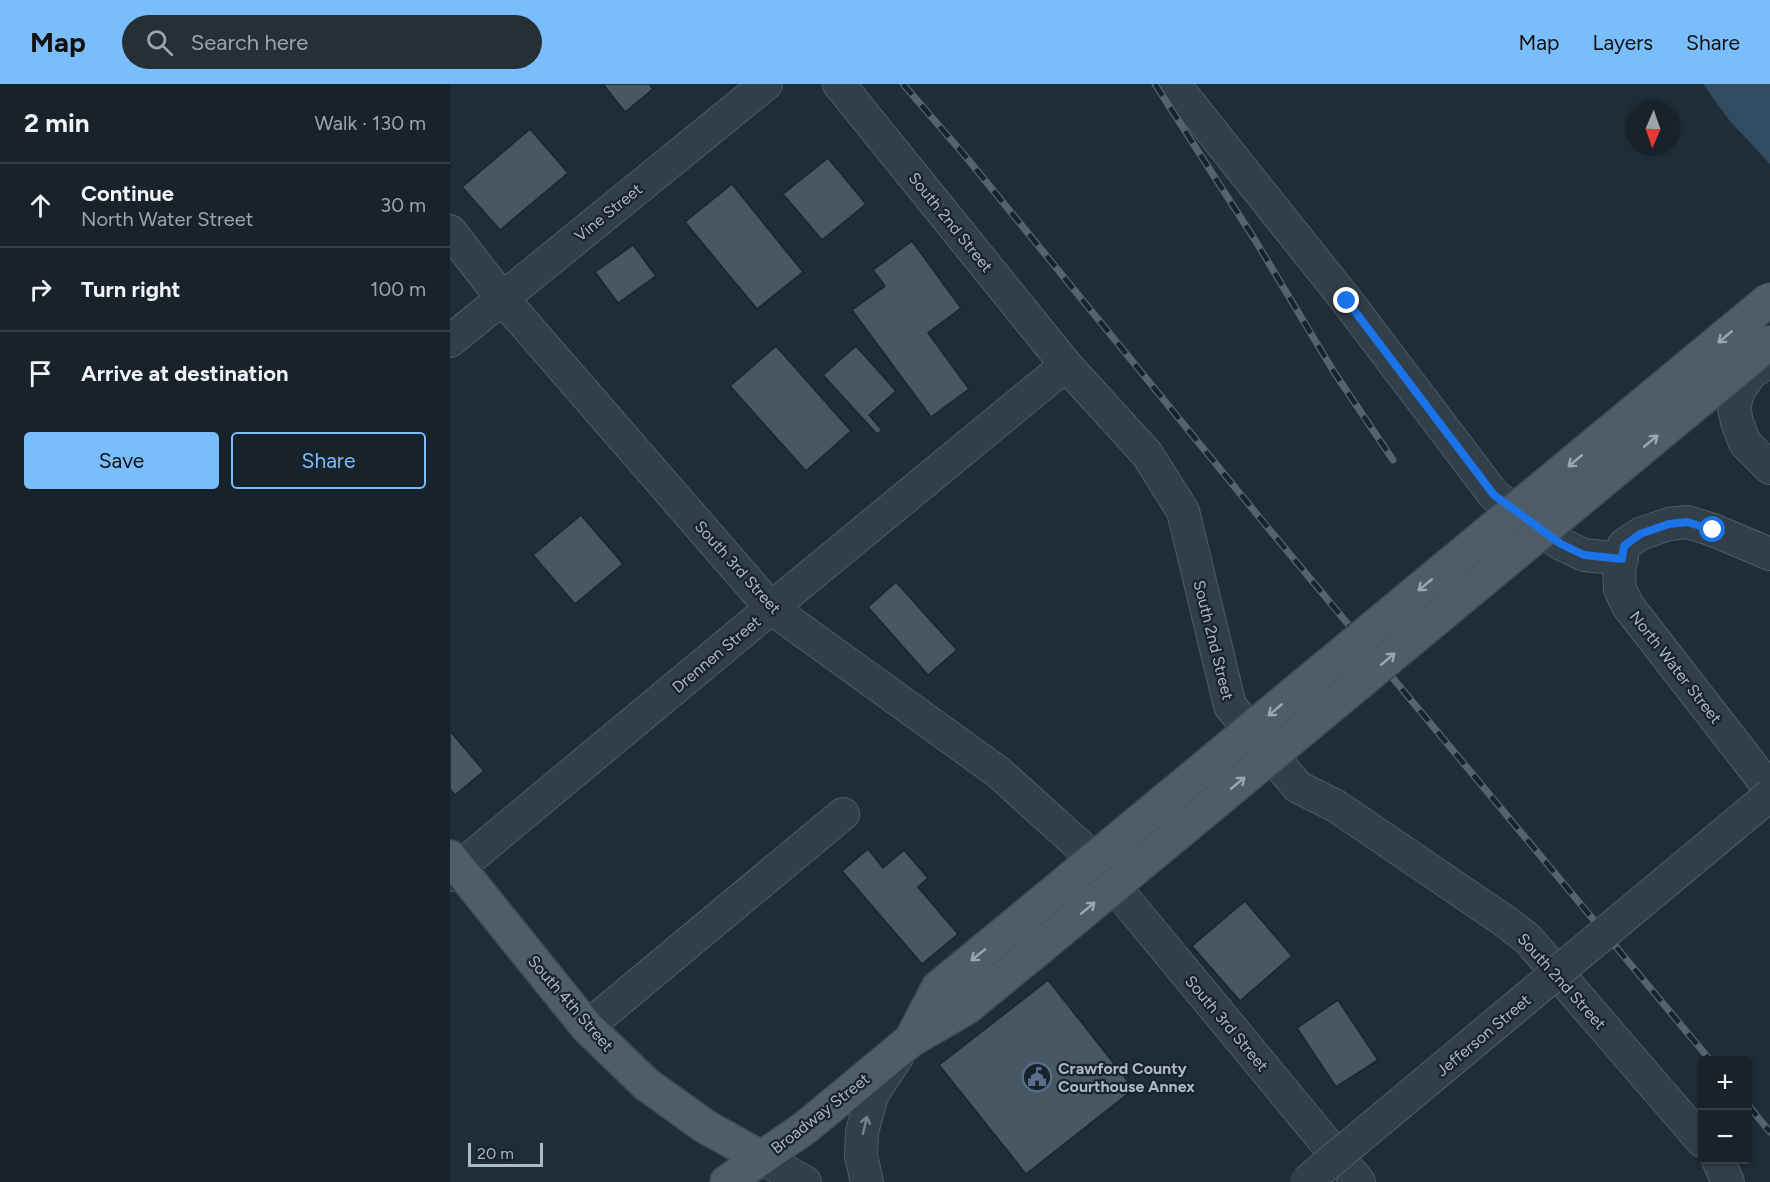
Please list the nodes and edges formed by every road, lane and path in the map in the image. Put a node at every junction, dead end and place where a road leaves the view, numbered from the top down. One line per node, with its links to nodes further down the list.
1 (766, 84): 5 (street, Vine Street)
2 (839, 84): 10 (street, South 2nd Street)
3 (1174, 84): 13 (street)
4 (450, 231): 5 (street, South 3rd Street)
5 (502, 298): 7 (street, Vine Street); 14 (street, South 3rd Street)
6 (1770, 299): 22 (main road, Broadway Street, one-way to 22, bridge)
7 (450, 341)
8 (1770, 342): 22 (main road, Broadway Street, one-way to 8, bridge)
9 (1770, 361): 11 (street)
10 (1066, 365): 14 (street, Drennen Street); 23 (street, South 2nd Street)
11 (1770, 468)
12 (1770, 554): 13 (street, North Water Street)
13 (1622, 559): 15 (street, North Water Street)
14 (771, 608): 18 (street, South 3rd Street); 19 (street, Drennen Street)
15 (1770, 789)
16 (1770, 795): 30 (street, Jefferson Street, bridge)
17 (843, 814): 21 (street)
18 (1080, 846)
19 (453, 867): 21 (main road, South 4th Street)
20 (1128, 903): 24 (street, South 3rd Street)
21 (587, 1027): 25 (main road, South 4th Street)
22 (908, 1042): 25 (main road, Broadway Street); 29 (street, one-way to 22)
23 (1698, 1136)
24 (1327, 1144)
25 (762, 1158): 27 (main road, Broadway Street); 28 (street, South 4th Street)
26 (1720, 1164): 31 (street)
27 (727, 1182)
28 (805, 1182)
29 (867, 1182)
30 (1306, 1182)
31 (1728, 1182)

